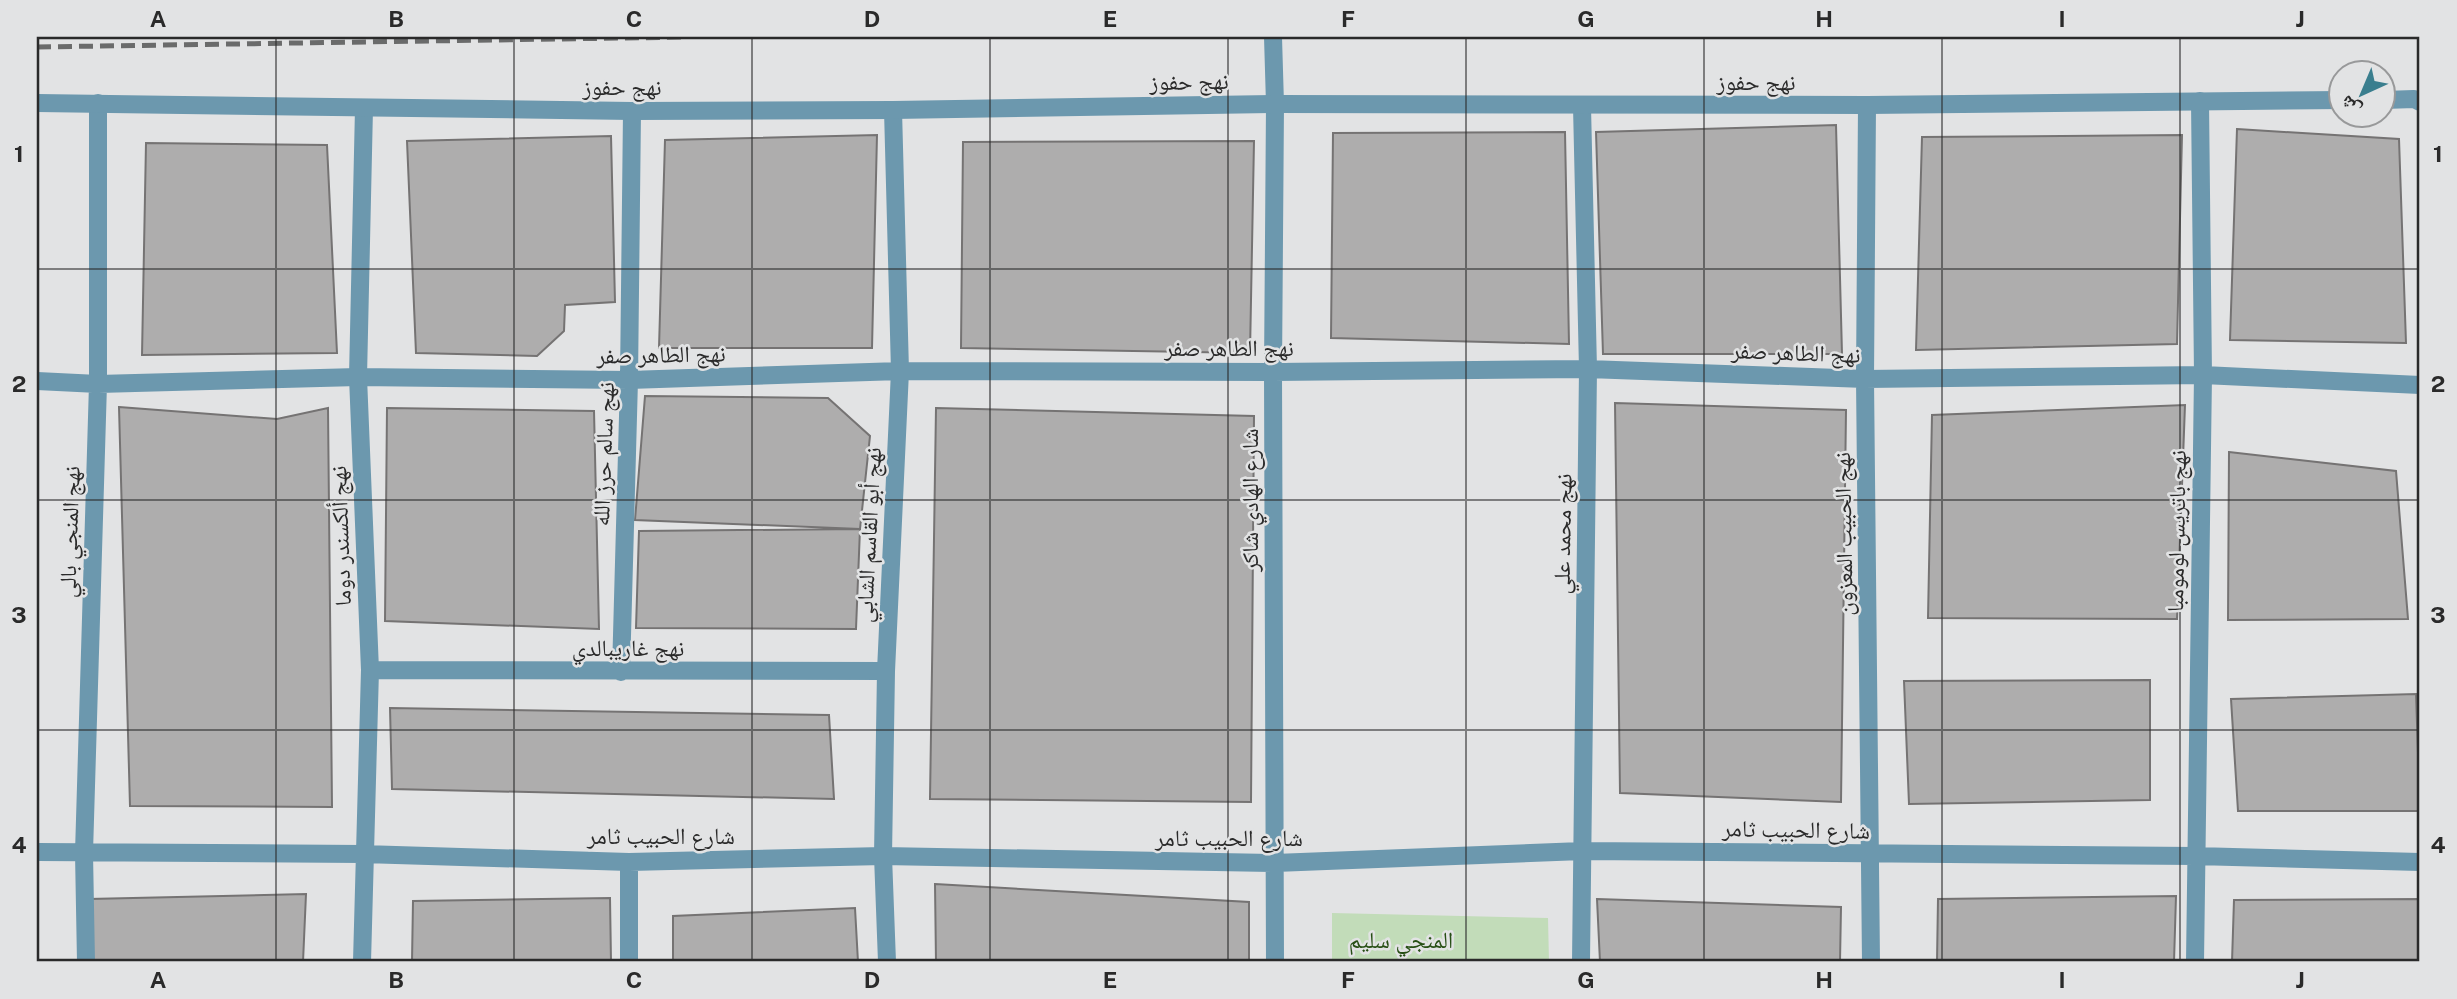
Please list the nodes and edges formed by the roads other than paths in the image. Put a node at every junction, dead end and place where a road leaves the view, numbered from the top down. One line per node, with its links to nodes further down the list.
1 (1273, 37): 8 (street, شارع الهادي شاكر)
2 (2328, 100): 4 (street, نهج حفوز)
3 (2398, 100): 5 (street)
4 (2200, 101): 9 (street, نهج حفوز); 17 (street, نهج باتريس لومومبا)
5 (2417, 101)
6 (37, 103): 7 (street, نهج حفوز)
7 (98, 103): 11 (street, نهج حفوز); 22 (street, نهج المنجي بالي)
8 (1275, 104): 10 (street, نهج حفوز); 12 (street, نهج حفوز); 16 (street, شارع الهادي شاكر)
9 (1867, 105): 10 (street, نهج حفوز); 19 (street, نهج الحبيب المعزون)
10 (1582, 106): 14 (street, نهج محمد علي)
11 (364, 108): 13 (street, نهج حفوز); 18 (street, نهج ألكسندر دوما)
12 (893, 110): 13 (street, نهج حفوز); 15 (street, نهج أبو القاسم الشابي)
13 (632, 111): 20 (street, نهج سالم حرز الله)
14 (1588, 369): 16 (street, نهج الطاهر صفر); 19 (street, نهج الطاهر صفر); 27 (street, نهج محمد علي)
15 (900, 371): 16 (street, نهج الطاهر صفر); 20 (street, نهج الطاهر صفر); 25 (street, نهج أبو القاسم الشابي)
16 (1273, 372): 36 (street, شارع الهادي شاكر)
17 (2203, 375): 19 (street, نهج الطاهر صفر); 23 (street, نهج الطاهر صفر); 33 (street, نهج باتريس لومومبا)
18 (358, 377): 20 (street, نهج الطاهر صفر); 22 (street, نهج الطاهر صفر); 24 (street, نهج ألكسندر دوما)
19 (1865, 379): 31 (street, نهج الحبيب المعزون)
20 (629, 380): 26 (street, نهج سالم حرز الله)
21 (37, 381): 22 (street, نهج الطاهر صفر)
22 (98, 384): 29 (street, نهج المنجي بالي)
23 (2420, 385)
24 (370, 670): 26 (street, نهج غاريبالدي); 30 (street, نهج ألكسندر دوما)
25 (886, 671): 26 (street, نهج غاريبالدي); 32 (street, نهج أبو القاسم الشابي)
26 (621, 672)
27 (1581, 851): 31 (street, شارع الحبيب ثامر); 36 (street, شارع الحبيب ثامر); 42 (street, نهج محمد علي)
28 (37, 852): 29 (street, شارع الحبيب ثامر)
29 (84, 853): 30 (street, شارع الحبيب ثامر); 37 (street, نهج المنجي بالي)
30 (363, 854): 34 (street, شارع الحبيب ثامر); 38 (street, نهج ألكسندر دوما)
31 (1871, 854): 33 (street, شارع الحبيب ثامر); 43 (street, نهج الحبيب المعزون)
32 (883, 856): 34 (street, شارع الحبيب ثامر); 36 (street, شارع الحبيب ثامر); 40 (street, نهج أبو القاسم الشابي)
33 (2196, 856): 35 (street, شارع الحبيب ثامر); 44 (street, نهج باتريس لومومبا)
34 (629, 862): 39 (street)
35 (2420, 862)
36 (1275, 863): 41 (street, شارع الهادي شاكر)
37 (86, 962)
38 (362, 962)
39 (629, 962)
40 (887, 962)
41 (1275, 962)
42 (1581, 962)
43 (1871, 962)
44 (2195, 962)

